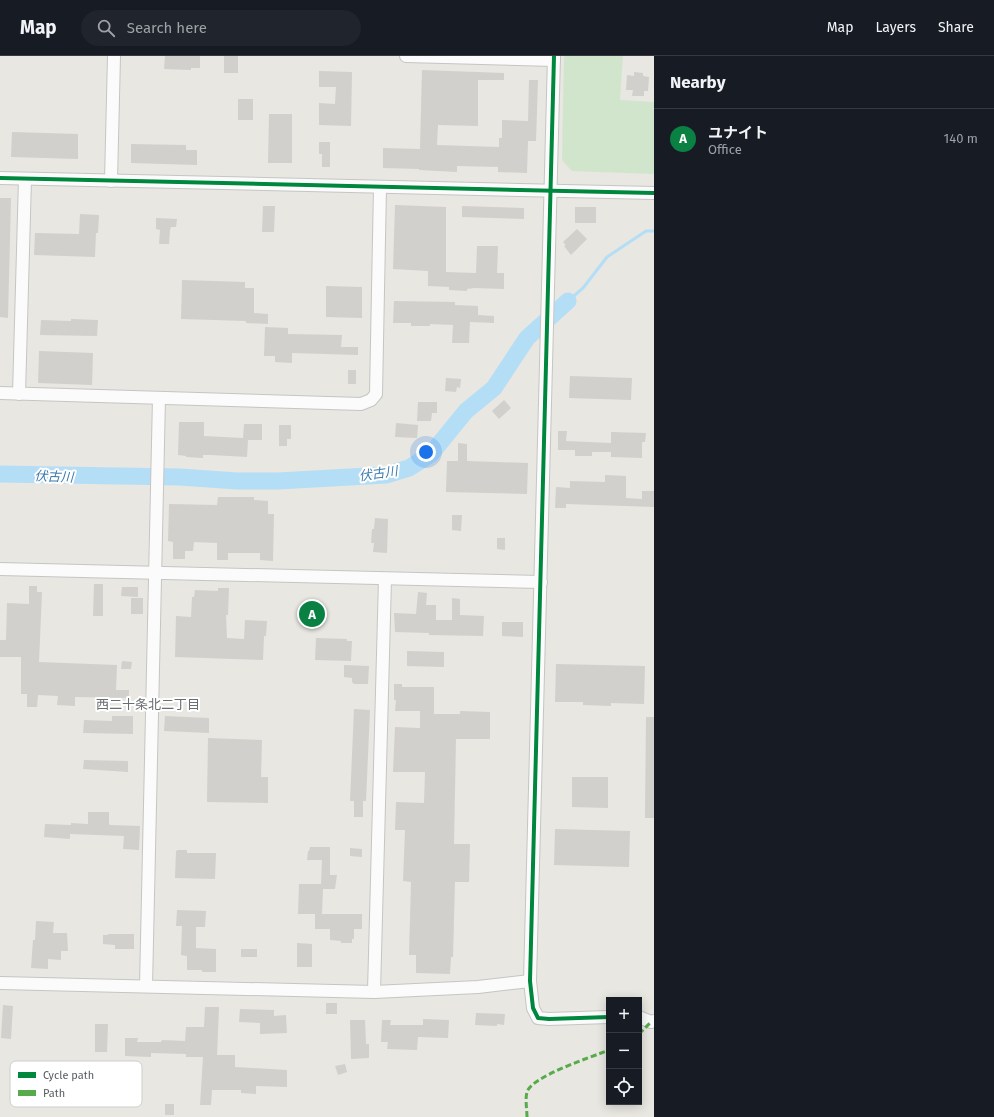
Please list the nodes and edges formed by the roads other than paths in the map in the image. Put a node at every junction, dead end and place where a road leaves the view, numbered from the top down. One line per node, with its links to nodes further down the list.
1 (114, 56): 6 (street)
2 (406, 56): 3 (street)
3 (554, 58): 8 (street)
4 (0, 178): 5 (street)
5 (25, 179): 6 (street); 11 (street)
6 (111, 181): 7 (street)
7 (380, 187): 8 (street); 12 (street)
8 (551, 191): 9 (street); 16 (street)
9 (654, 193)
10 (0, 394): 11 (street)
11 (19, 394): 12 (street)
12 (159, 398): 14 (street)
13 (0, 569): 14 (street)
14 (155, 572): 15 (street); 19 (street)
15 (385, 579): 16 (street); 20 (street)
16 (541, 582): 17 (street)
17 (530, 981): 20 (street); 21 (street)
18 (0, 983): 19 (street)
19 (146, 986): 20 (street)
20 (374, 992)
21 (606, 1017)
22 (642, 1018): 23 (street)
23 (654, 1021)

